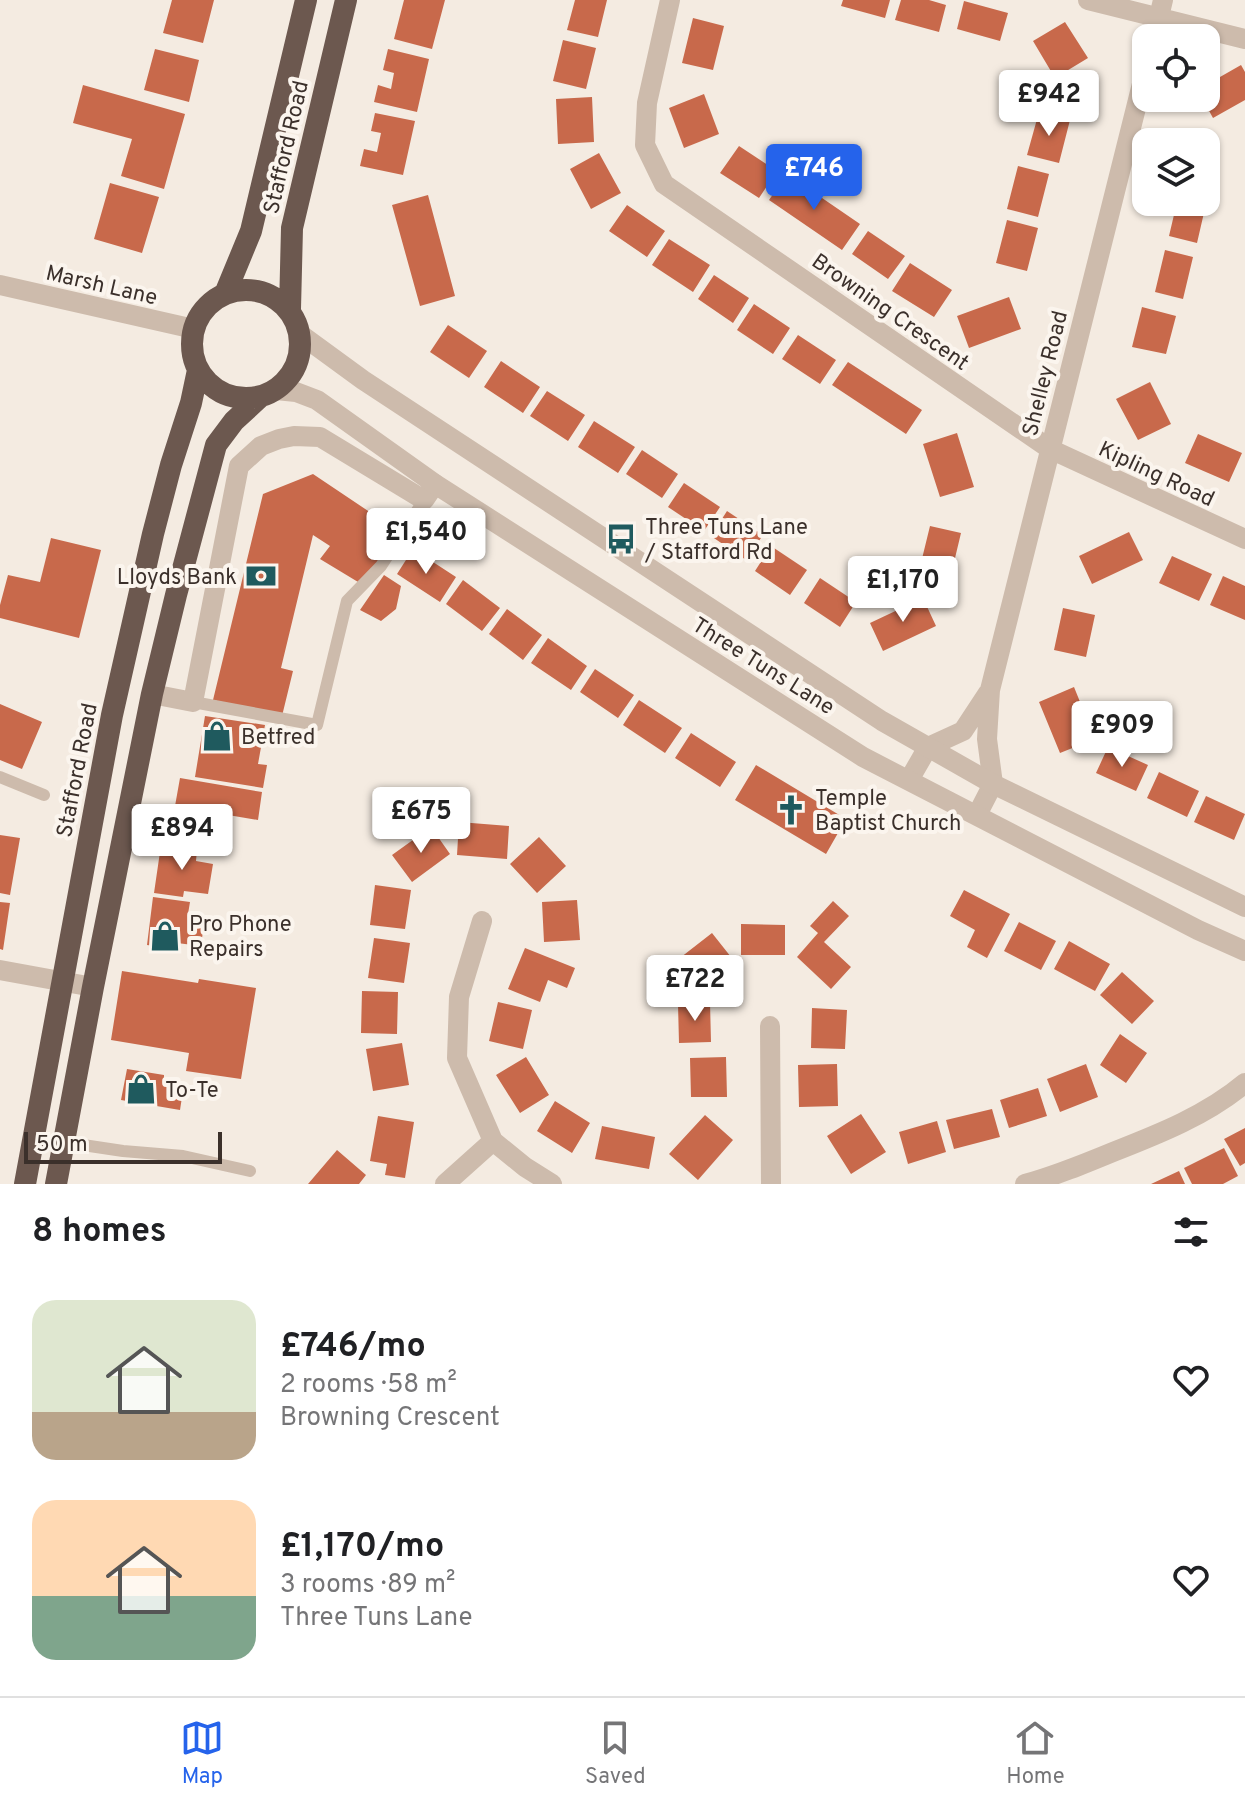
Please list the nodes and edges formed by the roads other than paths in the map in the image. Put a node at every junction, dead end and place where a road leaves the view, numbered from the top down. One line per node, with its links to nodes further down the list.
1 (306, 0): 9 (highway, Stafford Road)
2 (346, 0): 10 (highway, Stafford Road)
3 (670, 0): 15 (street, Browning Crescent)
4 (1088, 0): 5 (street)
5 (1161, 9): 6 (street)
6 (1245, 39)
7 (1135, 112): 15 (street, Shelley Road)
8 (0, 285): 11 (street, Marsh Lane)
9 (225, 294): 10 (highway); 11 (highway)
10 (290, 309): 12 (highway)
11 (194, 329): 13 (highway)
12 (300, 334): 14 (highway); 21 (street, Three Tuns Lane)
13 (198, 370): 14 (highway); 31 (highway, Stafford Road)
14 (268, 394): 16 (street, Three Tuns Lane); 19 (highway)
15 (1050, 449): 17 (street, Kipling Road); 18 (street, Shelley Road)
16 (429, 492): 20 (lane); 20 (street); 23 (street, Three Tuns Lane)
17 (1245, 539)
18 (990, 690): 21 (street, Shelley Road); 24 (street, Shelley Road)
19 (152, 694): 20 (street); 32 (highway)
20 (193, 702)
21 (928, 747): 23 (street); 24 (street, Three Tuns Lane)
22 (0, 777): 25 (lane)
23 (909, 780): 26 (street, Three Tuns Lane)
24 (993, 784): 26 (street); 27 (street, Three Tuns Lane)
25 (44, 795)
26 (977, 815): 29 (street, Three Tuns Lane)
27 (1245, 907)
28 (482, 921): 35 (street)
29 (1245, 951)
30 (0, 970): 31 (street)
31 (63, 982): 32 (street); 38 (highway, Stafford Road)
32 (93, 987): 36 (highway)
33 (770, 1026): 42 (street)
34 (1245, 1083): 43 (street)
35 (493, 1141): 40 (street); 41 (street)
36 (63, 1142): 37 (lane); 39 (highway)
37 (250, 1171)
38 (25, 1184)
39 (56, 1184)
40 (445, 1184)
41 (552, 1184)
42 (771, 1184)
43 (1025, 1184)

